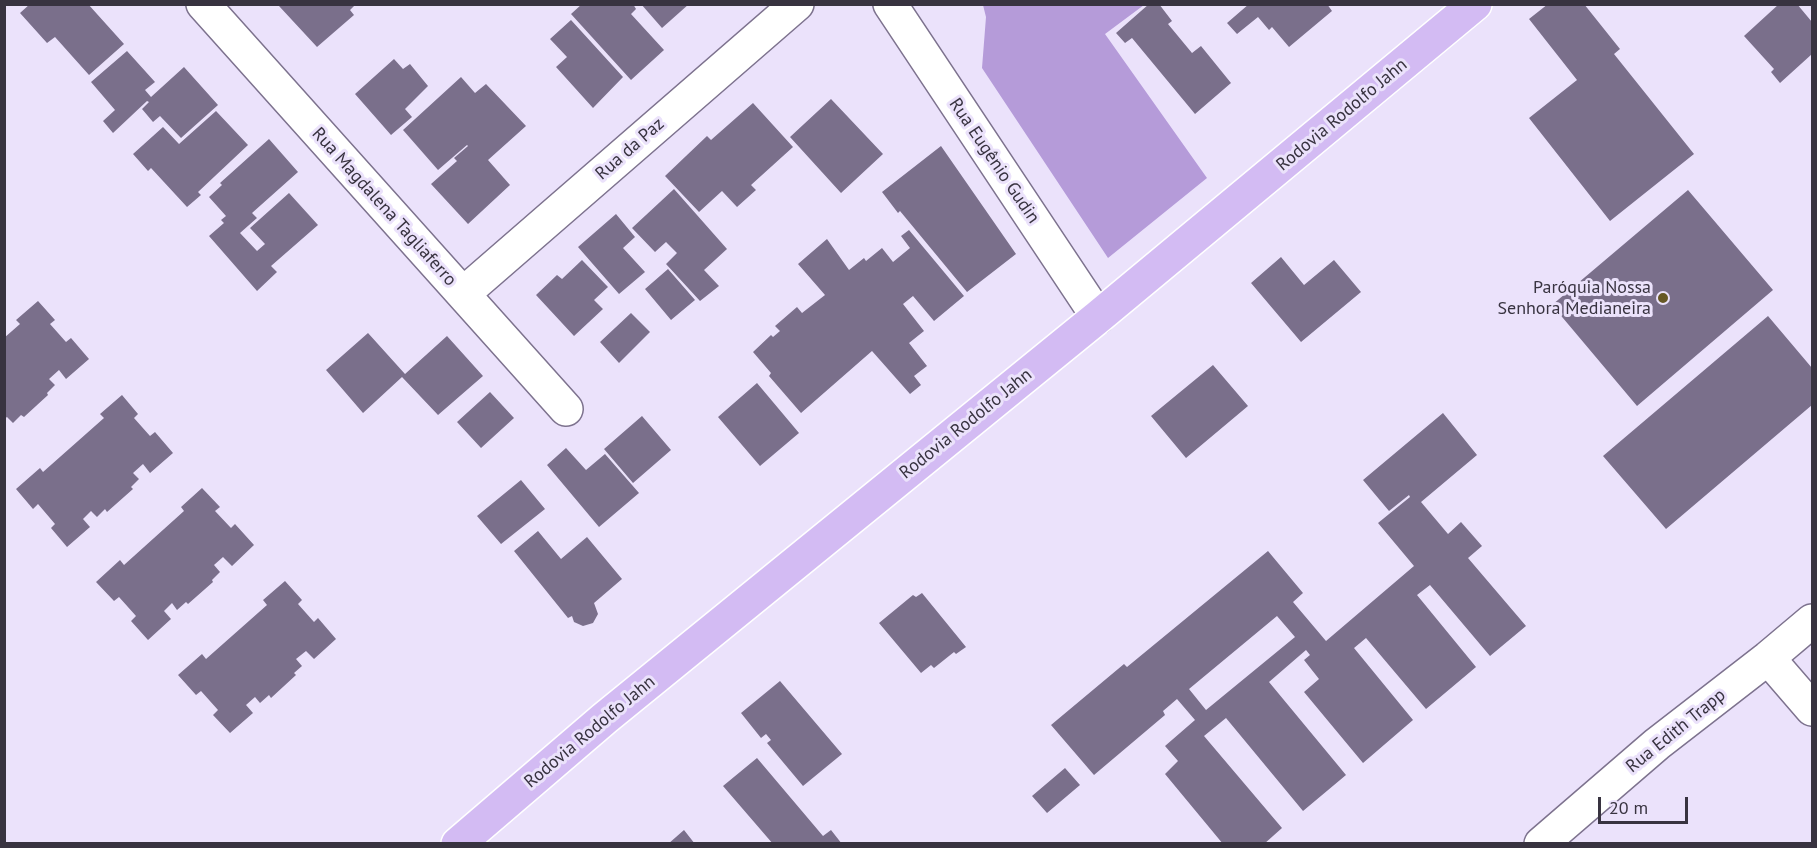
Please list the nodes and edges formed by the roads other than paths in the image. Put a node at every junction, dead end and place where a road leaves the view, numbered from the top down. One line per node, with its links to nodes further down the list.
1 (203, 4): 5 (street, Rua Magdalena Tagliaferro)
2 (797, 4): 5 (street, Rua da Paz)
3 (890, 4): 6 (street, Rua Eugênio Gudin)
4 (1475, 4): 6 (main road, Rodovia Rodolfo Jahn)
5 (463, 294): 7 (street, Rua Magdalena Tagliaferro)
6 (1098, 317): 11 (main road, Rodovia Rodolfo Jahn)
7 (566, 409)
8 (1812, 621): 9 (street, Rua Edith Trapp)
9 (1768, 658): 10 (street); 12 (street, Rua Edith Trapp)
10 (1812, 710)
11 (458, 843)
12 (1541, 843)

